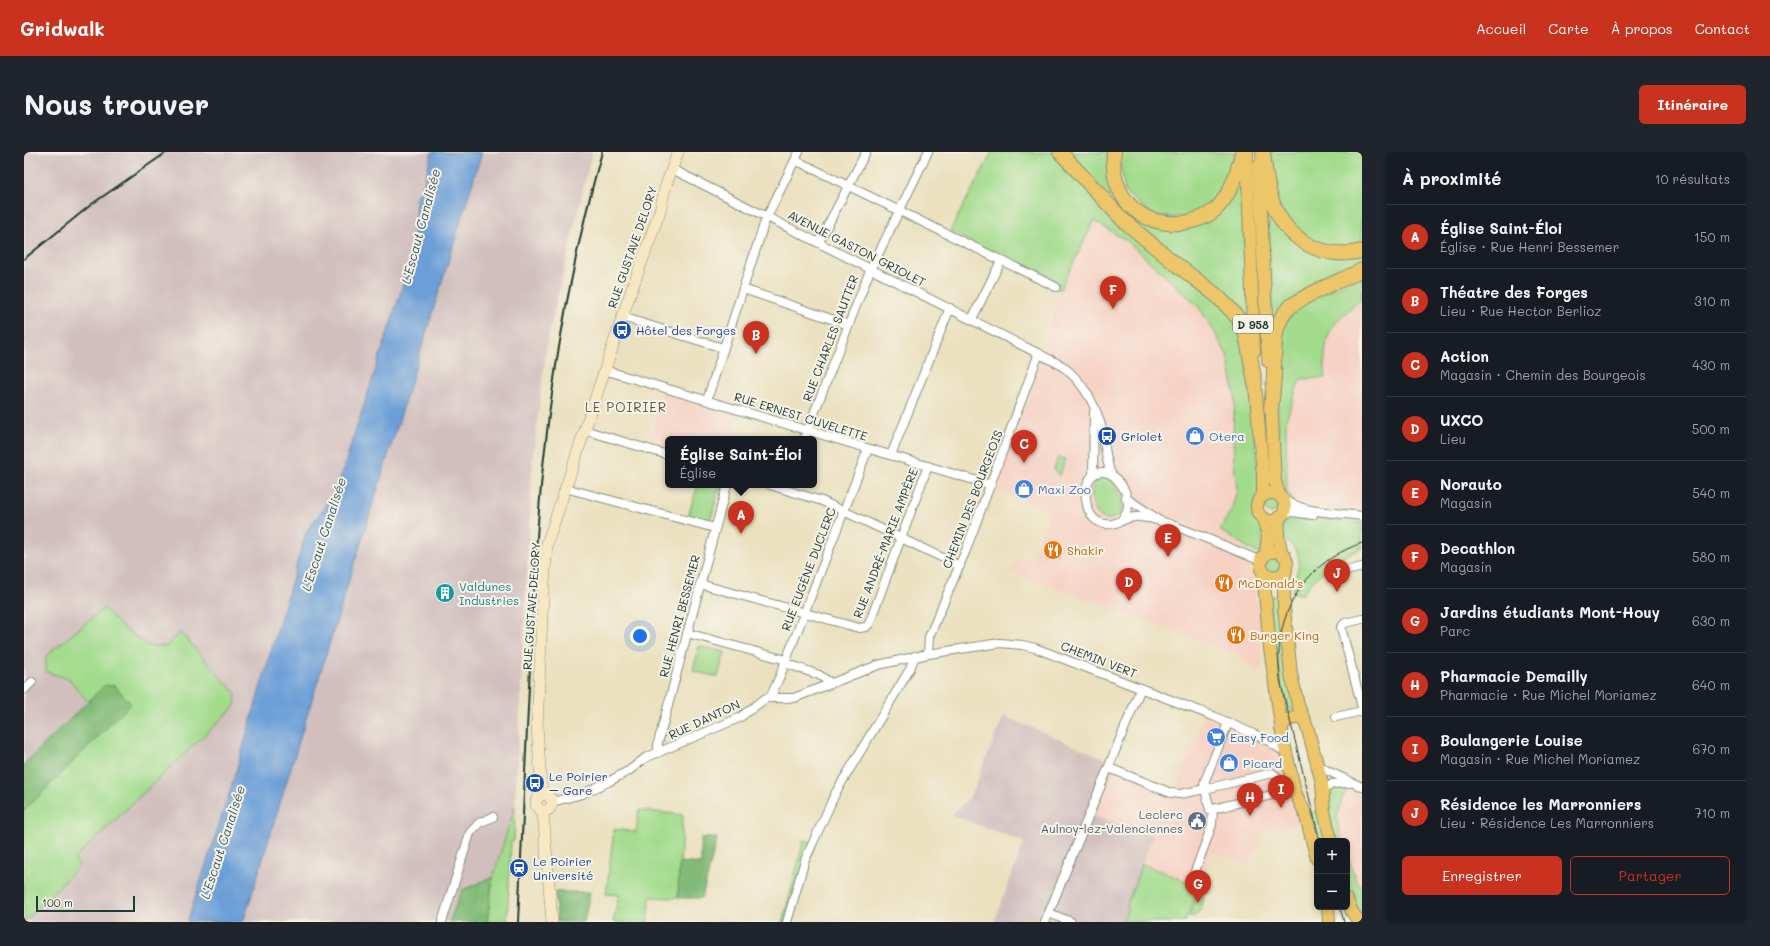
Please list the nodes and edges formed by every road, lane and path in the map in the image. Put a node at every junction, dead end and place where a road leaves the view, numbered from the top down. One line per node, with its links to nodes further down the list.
1 (678, 152): 12 (street, RUE GUSTAVE DELORY)
2 (799, 152): 11 (street)
3 (866, 152): 13 (street)
4 (928, 152): 14 (street, RUE CHARLES SAUTTER)
5 (1060, 152): 30 (highway)
6 (1114, 152): 7 (highway)
7 (1242, 152)
8 (1247, 152): 30 (main road, D 958)
9 (1259, 152): 33 (main road, D 958)
10 (1263, 152): 17 (highway)
11 (795, 160): 13 (street); 15 (street)
12 (672, 169): 15 (street, AVENUE GASTON GRIOLET); 24 (street, RUE GUSTAVE DELORY)
13 (848, 186): 14 (street); 16 (street)
14 (898, 211): 18 (street); 19 (street, RUE CHARLES SAUTTER)
15 (767, 216): 16 (street, AVENUE GASTON GRIOLET); 22 (street)
16 (819, 242): 19 (street, AVENUE GASTON GRIOLET)
17 (1362, 251)
18 (1001, 261): 21 (street); 25 (street)
19 (871, 268): 23 (street, AVENUE GASTON GRIOLET); 26 (street, RUE CHARLES SAUTTER)
20 (1362, 270): 33 (highway)
21 (1056, 287)
22 (743, 289): 26 (street); 27 (street)
23 (950, 308): 25 (street, AVENUE GASTON GRIOLET); 39 (street)
24 (622, 317): 27 (street); 29 (street, RUE GUSTAVE DELORY)
25 (972, 319): 28 (street, AVENUE GASTON GRIOLET)
26 (848, 325): 35 (street, RUE CHARLES SAUTTER)
27 (723, 348): 31 (street)
28 (1035, 351): 32 (street, AVENUE GASTON GRIOLET); 43 (street, CHEMIN DES BOURGEOIS)
29 (604, 370): 31 (street, RUE ERNEST CUVELETTE); 34 (street, RUE GUSTAVE DELORY)
30 (1255, 383): 47 (main road, D 958)
31 (707, 400): 35 (street, RUE ERNEST CUVELETTE)
32 (1094, 407): 41 (street, AVENUE GASTON GRIOLET); 42 (street)
33 (1271, 409): 48 (main road, D 958)
34 (584, 430): 38 (street); 44 (street, RUE GUSTAVE DELORY)
35 (807, 430): 36 (street, RUE CHARLES SAUTTER); 37 (street, RUE ERNEST CUVELETTE)
36 (805, 436)
37 (868, 448): 39 (street, RUE ERNEST CUVELETTE); 50 (street, RUE EUGÈNE DUCLERC)
38 (665, 454)
39 (891, 455): 40 (street, RUE ERNEST CUVELETTE)
40 (928, 466): 43 (street, RUE ERNEST CUVELETTE); 58 (street, RUE ANDRÉ-MARIE AMPÈRE)
41 (1111, 474): 42 (street); 49 (street)
42 (1093, 475): 54 (street)
43 (990, 485): 61 (street, CHEMIN DES BOURGEOIS)
44 (565, 488): 57 (street); 92 (street, RUE GUSTAVE DELORY)
45 (725, 488): 57 (street, RUE HENRI BESSEMER)
46 (788, 488): 50 (street)
47 (1263, 496): 48 (main road); 53 (main road)
48 (1280, 497): 51 (main road); 52 (street)
49 (1126, 498): 54 (street); 55 (street)
50 (844, 511): 58 (street); 66 (street, RUE EUGÈNE DUCLERC)
51 (1281, 516): 53 (main road); 56 (street); 59 (main road)
52 (1362, 516)
53 (1263, 518): 60 (main road)
54 (1122, 519): 55 (street)
55 (1160, 520): 60 (street)
56 (1362, 521)
57 (715, 528): 65 (street, RUE HENRI BESSEMER)
58 (901, 538): 61 (street); 66 (street, RUE ANDRÉ-MARIE AMPÈRE)
59 (1282, 554): 60 (main road); 63 (main road)
60 (1263, 562): 63 (main road); 82 (main road)
61 (960, 566): 69 (street, CHEMIN DES BOURGEOIS)
62 (1362, 567): 64 (street)
63 (1286, 570): 80 (main road)
64 (1338, 574)
65 (700, 584): 66 (street); 68 (street, RUE HENRI BESSEMER)
66 (804, 613): 71 (street, RUE EUGÈNE DUCLERC)
67 (1362, 619): 77 (street)
68 (687, 633): 71 (street); 84 (street, RUE HENRI BESSEMER)
69 (928, 654): 70 (street, CHEMIN VERT); 74 (street, CHEMIN VERT)
70 (915, 656): 73 (street); 107 (street)
71 (786, 661): 73 (street); 76 (street, RUE EUGÈNE DUCLERC)
72 (32, 682): 75 (street)
73 (831, 683): 76 (street)
74 (1141, 688): 81 (street, CHEMIN VERT); 87 (street)
75 (24, 690)
76 (770, 698): 84 (street, RUE DANTON)
77 (1362, 704)
78 (1362, 711): 79 (street)
79 (1336, 717)
80 (1304, 720): 82 (main road); 86 (main road)
81 (1228, 723): 83 (street, CHEMIN VERT); 90 (street)
82 (1282, 732): 83 (street); 85 (main road)
83 (1266, 740): 85 (street, CHEMIN VERT)
84 (658, 753): 95 (street, RUE DANTON)
85 (1286, 753): 94 (main road)
86 (1317, 764): 88 (street); 93 (main road)
87 (1109, 768): 90 (street); 104 (street)
88 (1353, 783): 89 (street); 93 (street)
89 (1362, 787)
90 (1205, 789): 91 (street); 96 (street)
91 (1278, 794): 94 (street); 96 (street)
92 (542, 795): 95 (street); 97 (street)
93 (1322, 795): 94 (main road); 99 (main road)
94 (1297, 796): 100 (main road)
95 (552, 802): 97 (street)
96 (1213, 809): 101 (street)
97 (543, 811): 106 (street)
98 (493, 817): 105 (street)
99 (1330, 838)
100 (1314, 848)
101 (1193, 877)
102 (1350, 908): 111 (main road)
103 (1328, 910): 110 (main road)
104 (1049, 913): 108 (street); 109 (street)
105 (442, 922)
106 (552, 922)
107 (787, 922)
108 (1045, 922)
109 (1071, 922)
110 (1329, 922)
111 (1359, 922)

